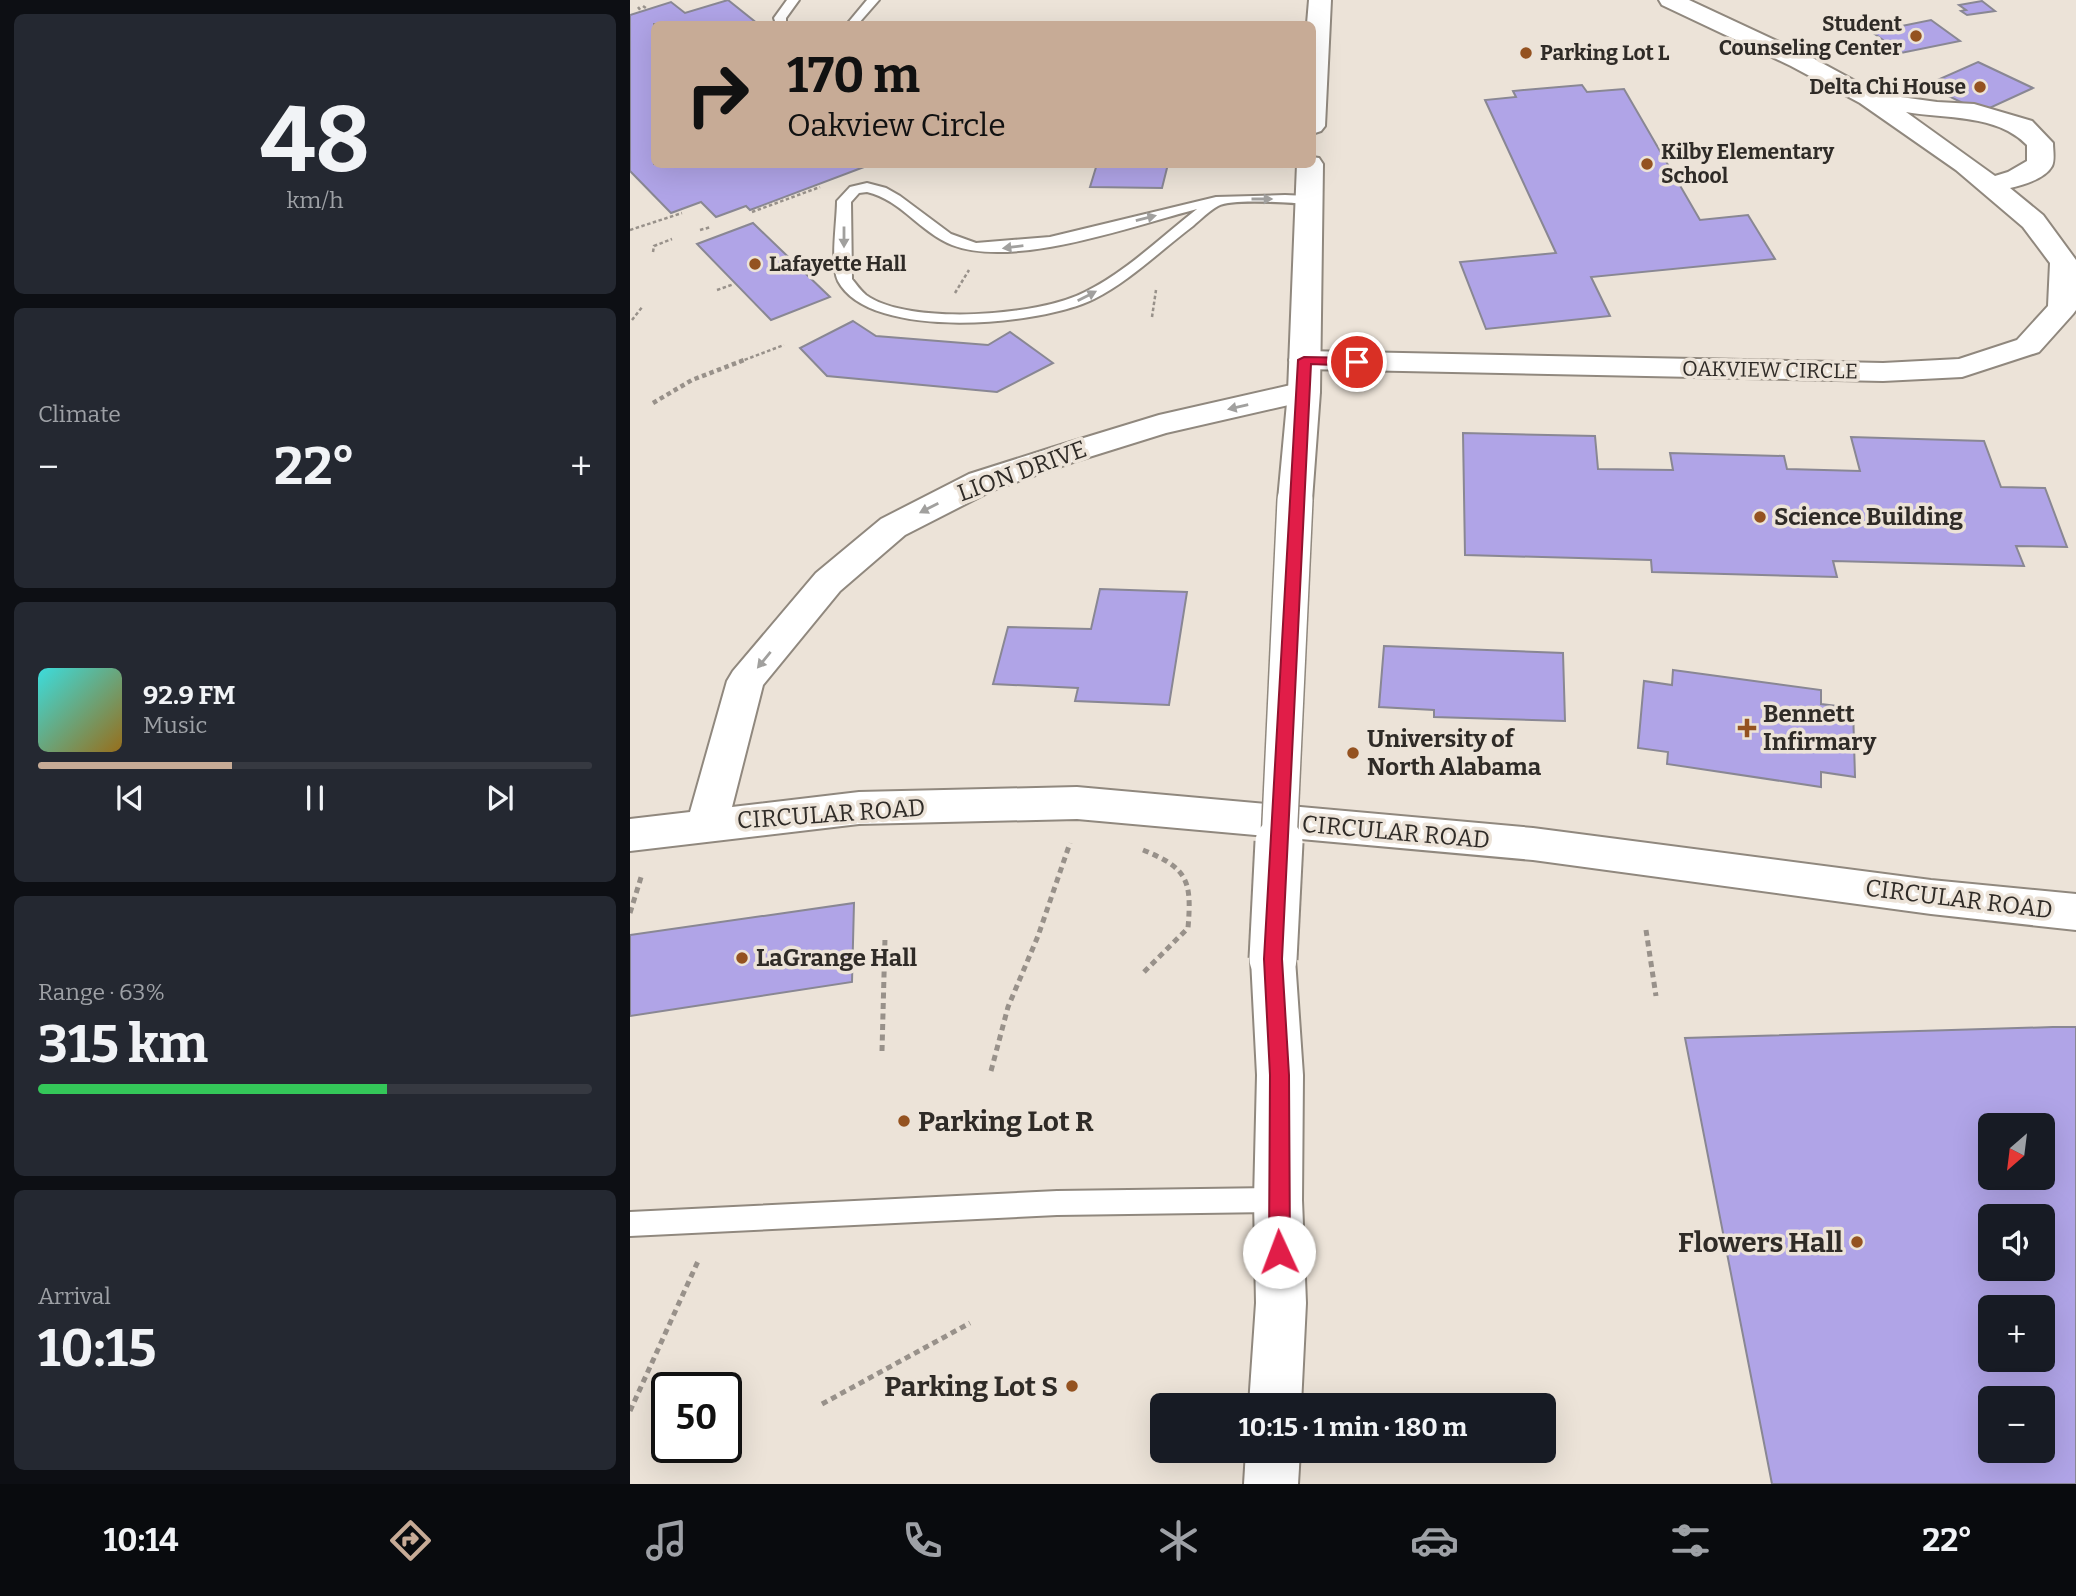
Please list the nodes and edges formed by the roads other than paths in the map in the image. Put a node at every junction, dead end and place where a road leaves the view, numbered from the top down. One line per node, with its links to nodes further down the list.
1 (793, 0): 5 (lane)
2 (873, 0): 6 (lane)
3 (1320, 0): 7 (street)
4 (1671, 0): 8 (street, OAKVIEW CIRCLE)
5 (780, 21)
6 (855, 21)
7 (1316, 63)
8 (1869, 98): 10 (street, OAKVIEW CIRCLE); 10 (street, OAKVIEW CIRCLE)
9 (1310, 168): 11 (street)
10 (1991, 185): 13 (street, OAKVIEW CIRCLE)
11 (1308, 200): 12 (lane, one-way to 11); 13 (street)
12 (1216, 201): 12 (lane)
13 (1304, 376): 14 (street, LION DRIVE, one-way to 14); 17 (street, bridge)
14 (707, 824): 15 (street, CIRCULAR ROAD); 16 (street, CIRCULAR ROAD)
15 (637, 853)
16 (2076, 912)
17 (1278, 1200): 18 (lane); 19 (street)
18 (630, 1224)
19 (1276, 1393)
20 (1272, 1463): 21 (street)
21 (1271, 1484)

